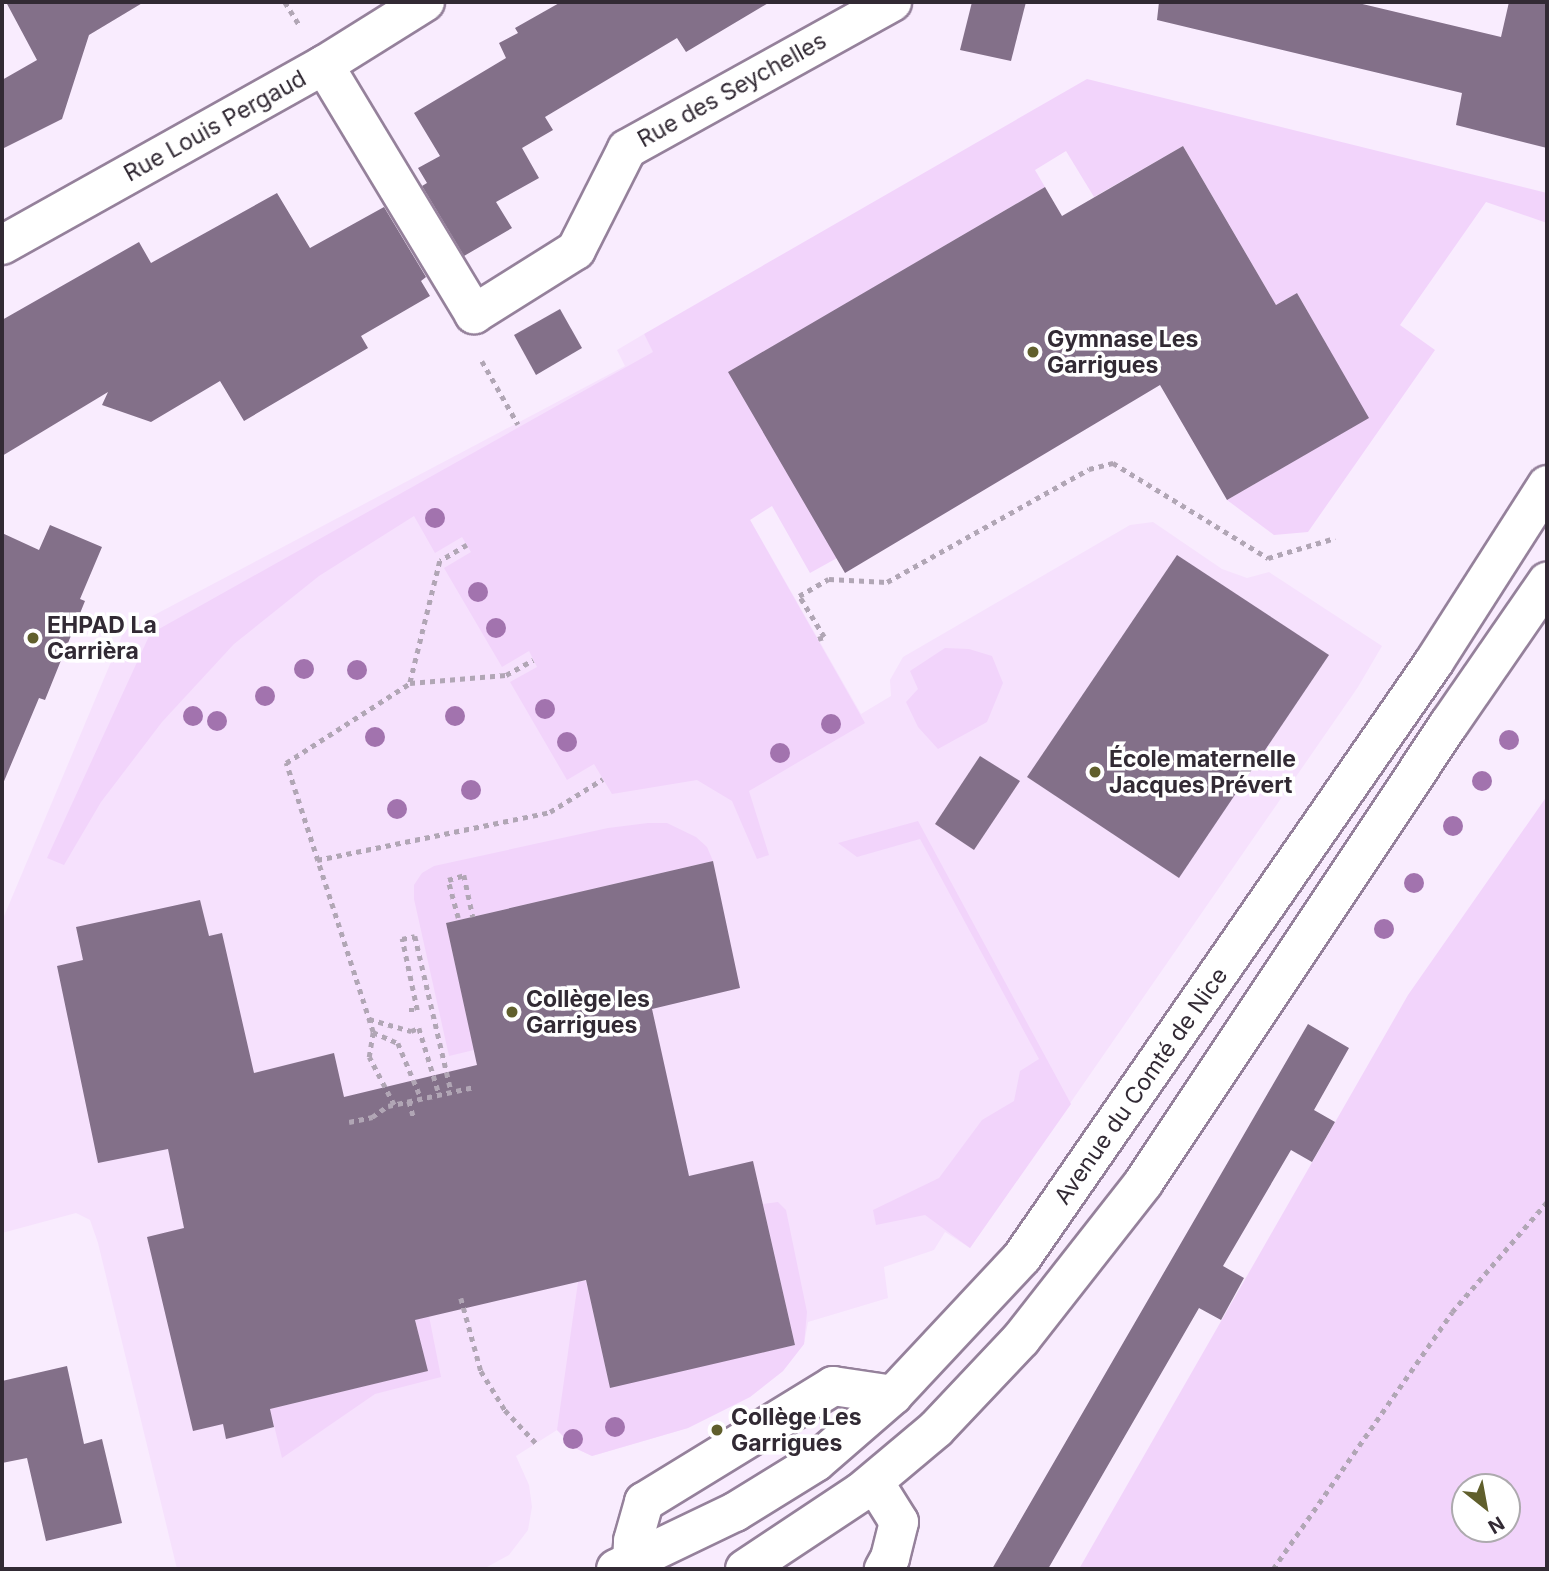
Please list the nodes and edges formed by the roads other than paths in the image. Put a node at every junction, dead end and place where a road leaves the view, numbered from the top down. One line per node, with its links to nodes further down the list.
1 (425, 2): 3 (street, Rue Louis Pergaud)
2 (892, 2): 3 (street, Rue des Seychelles)
3 (324, 65): 4 (street, Rue Louis Pergaud)
4 (2, 245)
5 (1547, 485): 7 (street, Avenue du Comté de Nice)
6 (1547, 582): 8 (street)
7 (893, 1395): 9 (street, Avenue du Comté de Nice); 9 (street)
8 (874, 1482): 10 (street); 11 (street)
9 (624, 1566)
10 (745, 1569)
11 (884, 1569)

